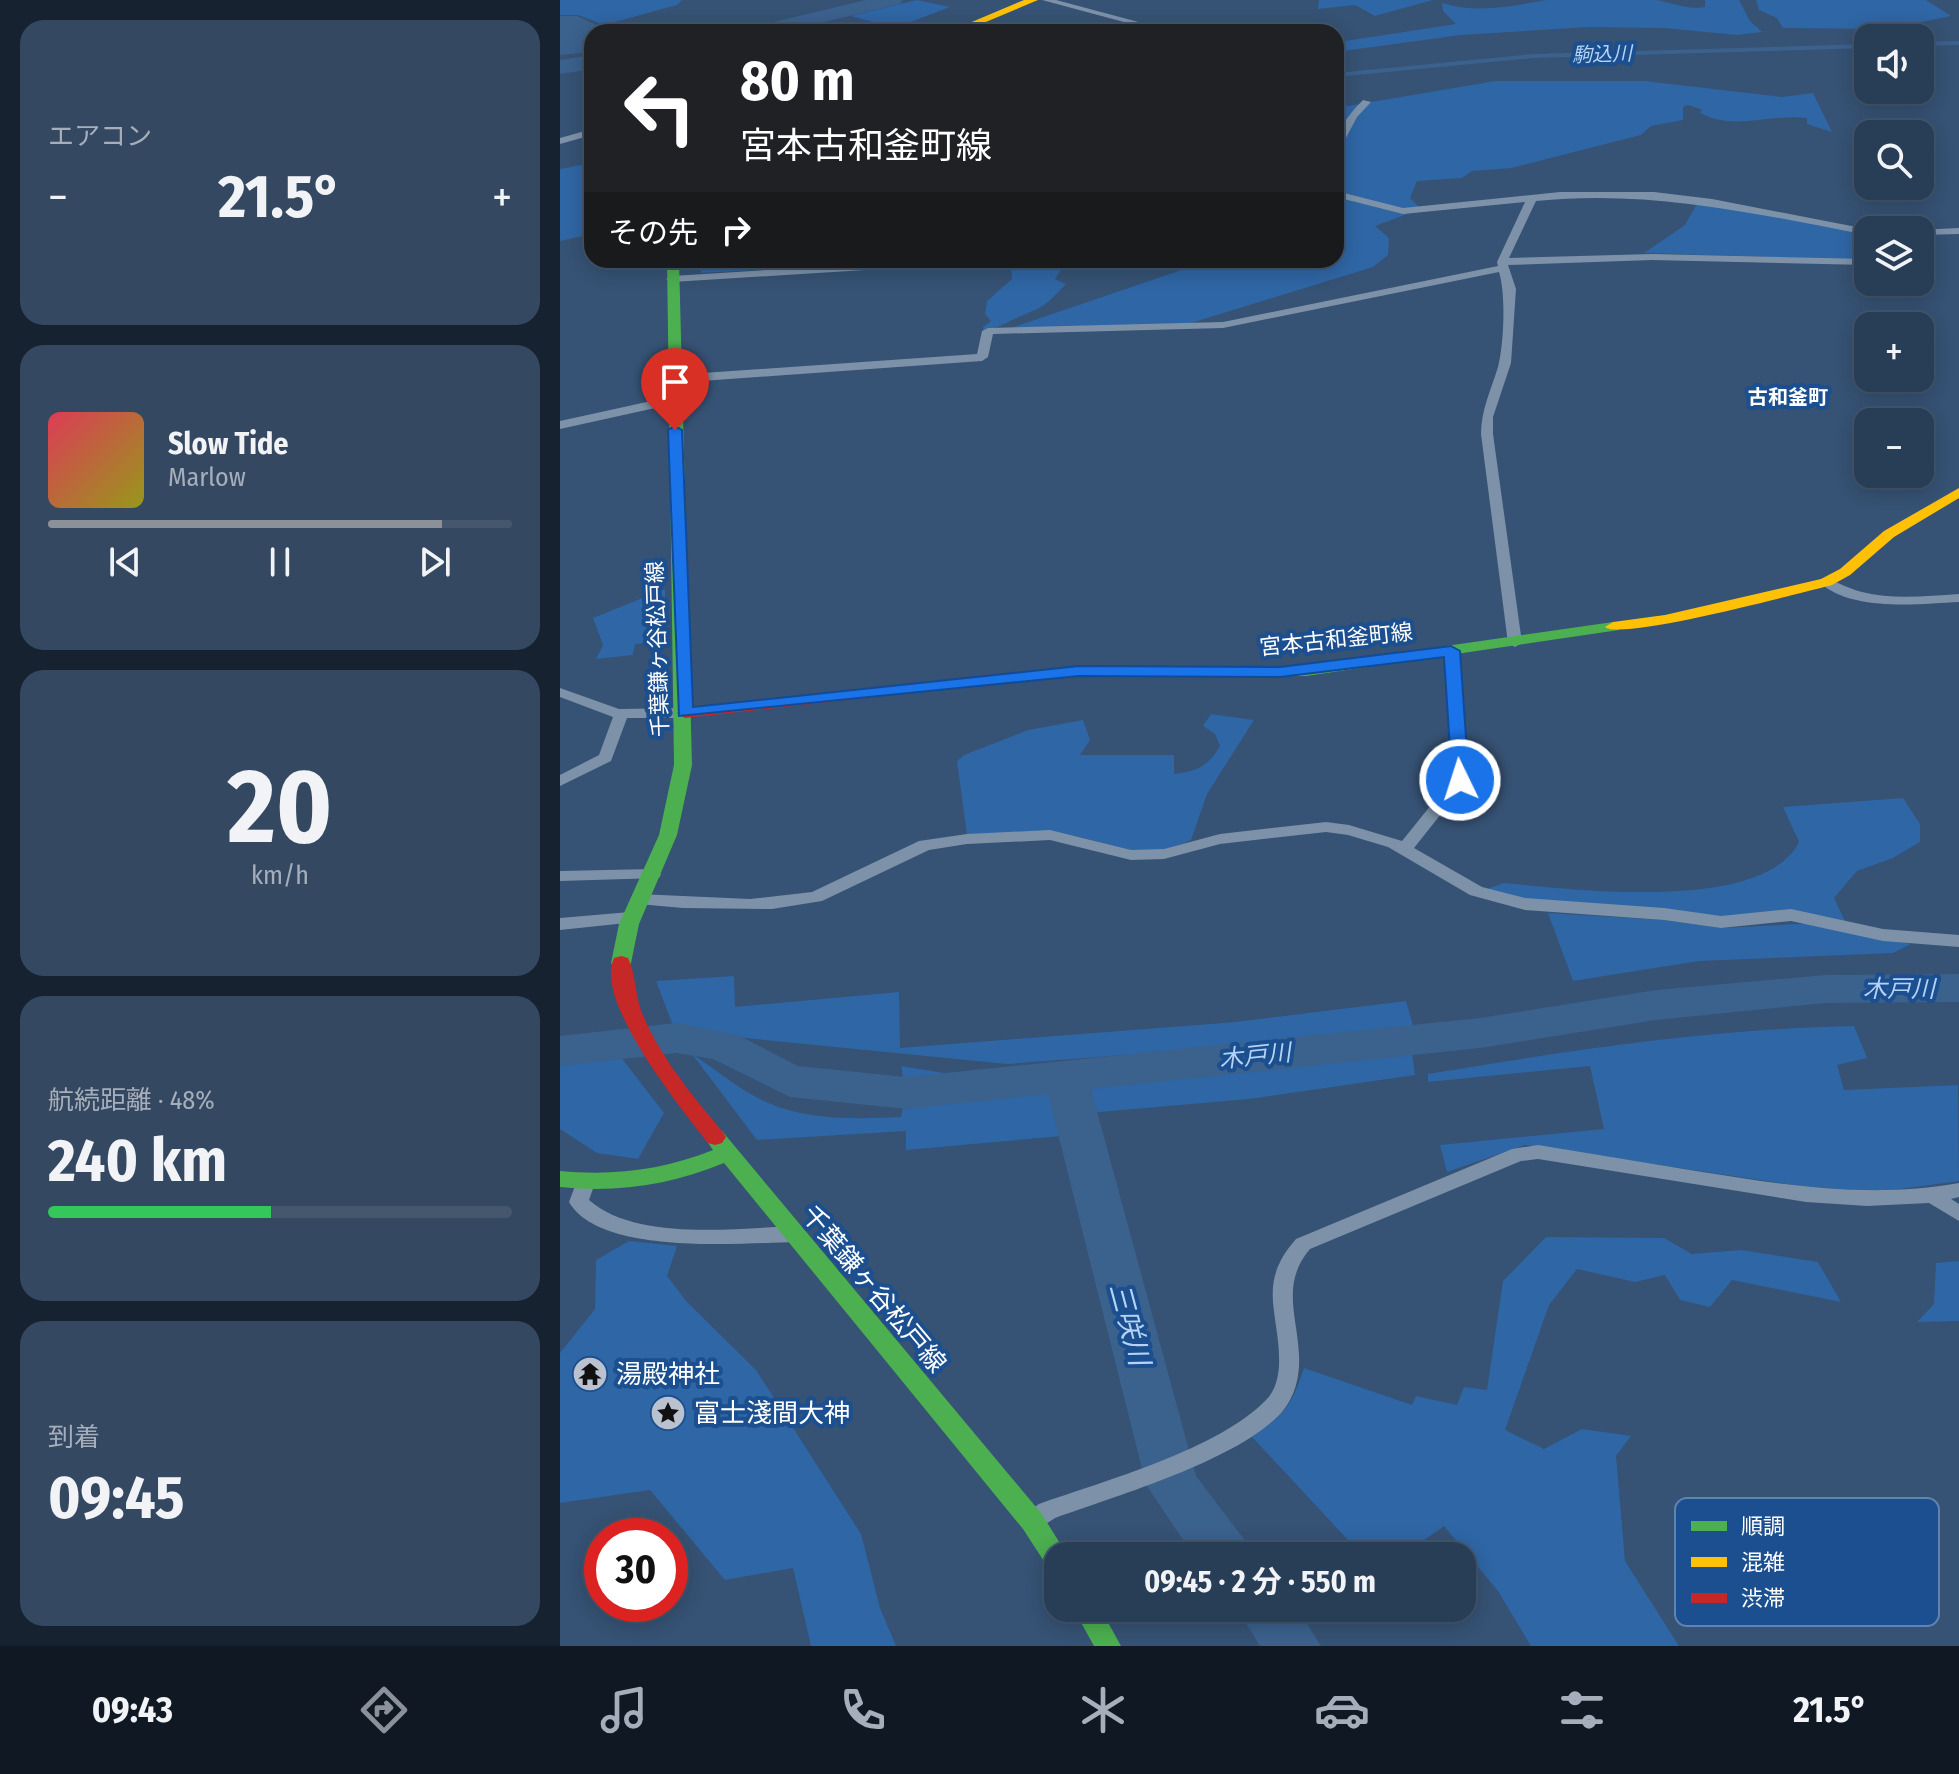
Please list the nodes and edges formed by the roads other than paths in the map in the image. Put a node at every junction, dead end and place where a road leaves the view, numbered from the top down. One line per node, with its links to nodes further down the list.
1 (1033, 0): 3 (main road)
2 (1046, 0): 4 (street)
3 (973, 24)
4 (1140, 24)
5 (1366, 102): 6 (street)
6 (1344, 132)
7 (584, 134): 8 (street)
8 (560, 141)
9 (1344, 196): 10 (street)
10 (1532, 198): 11 (street); 15 (street)
11 (1854, 229)
12 (1959, 231): 13 (street)
13 (1934, 232)
14 (1854, 262): 15 (street)
15 (1503, 265): 19 (street); 25 (street)
16 (673, 268): 18 (main road, 千葉鎌ヶ谷松戸線)
17 (848, 268): 18 (street)
18 (672, 279): 19 (main road, 千葉鎌ヶ谷松戸線)
19 (674, 379): 20 (main road, 千葉鎌ヶ谷松戸線)
20 (674, 400): 21 (street); 28 (main road, 千葉鎌ヶ谷松戸線)
21 (560, 425)
22 (1959, 492): 23 (main road, 宮本古和釜町線)
23 (1826, 582): 24 (street); 25 (main road, 宮本古和釜町線)
24 (1959, 598)
25 (1515, 643): 26 (main road, 宮本古和釜町線)
26 (1451, 651): 28 (main road, 宮本古和釜町線); 31 (street)
27 (560, 692): 29 (street)
28 (685, 713): 29 (street); 32 (main road, 千葉鎌ヶ谷松戸線)
29 (621, 715): 30 (street)
30 (560, 781)
31 (1404, 849): 34 (street); 37 (street)
32 (653, 874): 33 (street); 34 (main road, 千葉鎌ヶ谷松戸線)
33 (560, 876)
34 (638, 899): 35 (main road, 千葉鎌ヶ谷松戸線)
35 (630, 918): 36 (street); 38 (main road, 千葉鎌ヶ谷松戸線)
36 (560, 924)
37 (1959, 941)
38 (726, 1153): 40 (main road); 44 (main road, 千葉鎌ヶ谷松戸線)
39 (560, 1179): 40 (main road)
40 (585, 1183): 44 (street)
41 (1959, 1190): 42 (street)
42 (1933, 1196): 43 (street); 45 (street)
43 (1959, 1214)
44 (796, 1234): 45 (main road, 千葉鎌ヶ谷松戸線)
45 (1032, 1521): 46 (main road, 千葉鎌ヶ谷松戸線)
46 (1046, 1542)
47 (1094, 1622): 48 (main road)
48 (1108, 1646)

